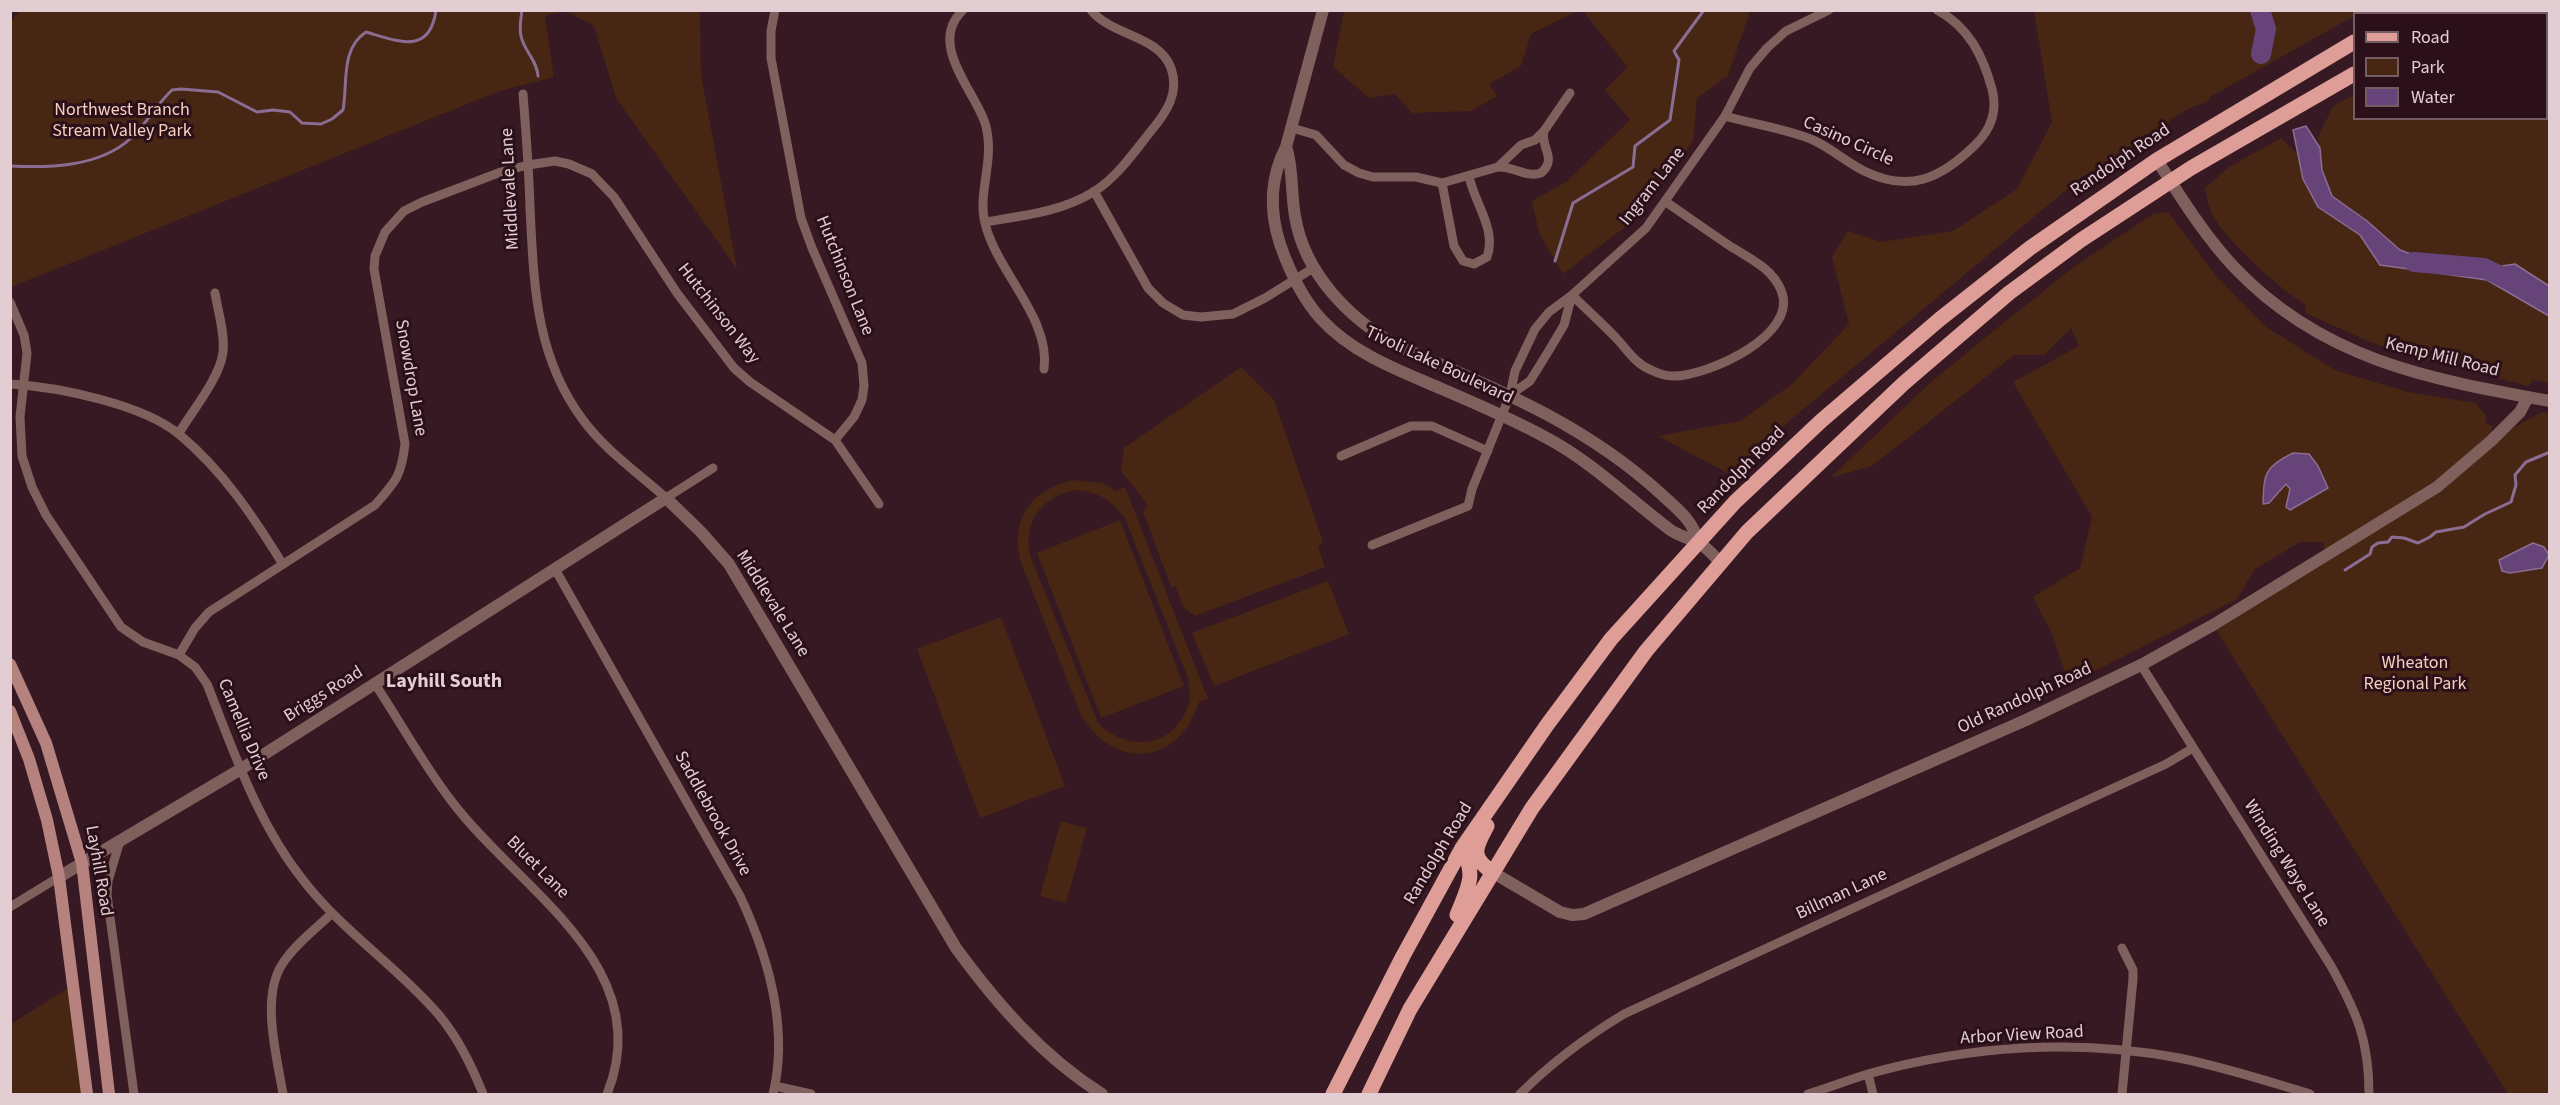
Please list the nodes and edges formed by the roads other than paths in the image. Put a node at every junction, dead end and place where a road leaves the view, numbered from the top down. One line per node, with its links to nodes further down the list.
1 (775, 10): 37 (street, Hutchinson Lane)
2 (963, 10): 23 (street)
3 (1091, 10): 21 (street)
4 (1323, 10): 12 (street, Tivoli Lake Boulevard)
5 (1829, 10): 11 (street)
6 (1937, 10): 11 (street, Casino Circle)
7 (2353, 43): 15 (main road, Randolph Road)
8 (2353, 75): 19 (main road)
9 (1570, 93): 13 (street)
10 (524, 94): 16 (street, Middlevale Lane)
11 (1725, 116): 22 (street, Ingram Lane)
12 (1292, 129): 14 (street, Tivoli Lake Boulevard); 20 (street)
13 (1544, 131): 17 (street); 17 (street)
14 (1286, 147): 24 (street, Tivoli Lake Boulevard); 25 (street, Tivoli Lake Boulevard)
15 (2157, 160): 19 (street, Kemp Mill Road); 43 (main road, Randolph Road)
16 (528, 165): 37 (street, Hutchinson Way); 41 (street, Middlevale Lane); 46 (street, Snowdrop Lane)
17 (1498, 167): 18 (street)
18 (1468, 176): 20 (street); 20 (street)
19 (2171, 181): 33 (street, Kemp Mill Road); 45 (main road)
20 (1442, 183)
21 (1094, 191): 23 (street); 25 (street)
22 (1666, 202): 27 (street, Ingram Lane); 27 (street)
23 (985, 222): 29 (street)
24 (1316, 267): 25 (street); 32 (street, Tivoli Lake Boulevard)
25 (1295, 279): 35 (street, Tivoli Lake Boulevard)
26 (215, 293): 36 (street)
27 (1572, 295): 32 (street, Ingram Lane); 32 (street, Ingram Lane)
28 (10, 302): 31 (street, Camellia Drive)
29 (1044, 369)
30 (10, 384): 31 (street)
31 (23, 385): 36 (street); 48 (street, Camellia Drive)
32 (1510, 395): 35 (street, Ingram Lane); 43 (street, Tivoli Lake Boulevard)
33 (2528, 397): 34 (street, Kemp Mill Road); 50 (street, Old Randolph Road)
34 (2550, 401)
35 (1502, 416): 38 (street, Ingram Lane); 43 (street, Tivoli Lake Boulevard)
36 (179, 433): 46 (street)
37 (835, 440): 42 (street, Hutchinson Way)
38 (1488, 451): 39 (street); 44 (street, Ingram Lane)
39 (1341, 456)
40 (713, 468): 41 (street, Briggs Road)
41 (666, 498): 47 (street, Briggs Road); 75 (street, Middlevale Lane)
42 (879, 504)
43 (1699, 542): 45 (street, Tivoli Lake Boulevard); 55 (main road, Randolph Road)
44 (1372, 545)
45 (1721, 562): 59 (main road)
46 (282, 563): 48 (street, Snowdrop Lane)
47 (555, 568): 51 (street, Briggs Road); 67 (street, Saddlebrook Drive)
48 (179, 655): 54 (street, Camellia Drive)
49 (10, 664): 58 (main road, Layhill Road)
50 (2141, 665): 53 (street, Winding Waye Lane); 59 (street, Old Randolph Road)
51 (375, 684): 54 (street, Briggs Road); 73 (street, Bluet Lane)
52 (10, 711): 60 (main road)
53 (2193, 748): 78 (street, Billman Lane); 83 (street, Winding Waye Lane)
54 (241, 769): 56 (street, Briggs Road); 62 (street, Camellia Drive)
55 (1514, 775): 57 (main road, Randolph Road); 59 (main road)
56 (120, 841): 58 (street, Briggs Road); 70 (street, Layhill Road)
57 (1462, 848): 64 (main road); 76 (main road, Randolph Road)
58 (82, 863): 60 (street, Briggs Road); 69 (main road, Layhill Road)
59 (1492, 872): 64 (main road)
60 (59, 877): 61 (street, Briggs Road); 68 (main road)
61 (10, 907)
62 (332, 913): 71 (street); 72 (street, Camellia Drive)
63 (2122, 948): 65 (street)
64 (1442, 954): 77 (main road)
65 (2126, 1051): 66 (street, Arbor View Road); 81 (street); 82 (street, Arbor View Road)
66 (1868, 1074): 79 (street, Arbor View Road); 80 (street)
67 (774, 1090): 74 (street)
68 (87, 1095)
69 (109, 1095)
70 (134, 1095)
71 (283, 1095)
72 (483, 1095)
73 (607, 1095)
74 (811, 1095)
75 (1102, 1095)
76 (1333, 1095)
77 (1369, 1095)
78 (1520, 1095)
79 (1808, 1095)
80 (1873, 1095)
81 (2122, 1095)
82 (2310, 1095)
83 (2369, 1095)

